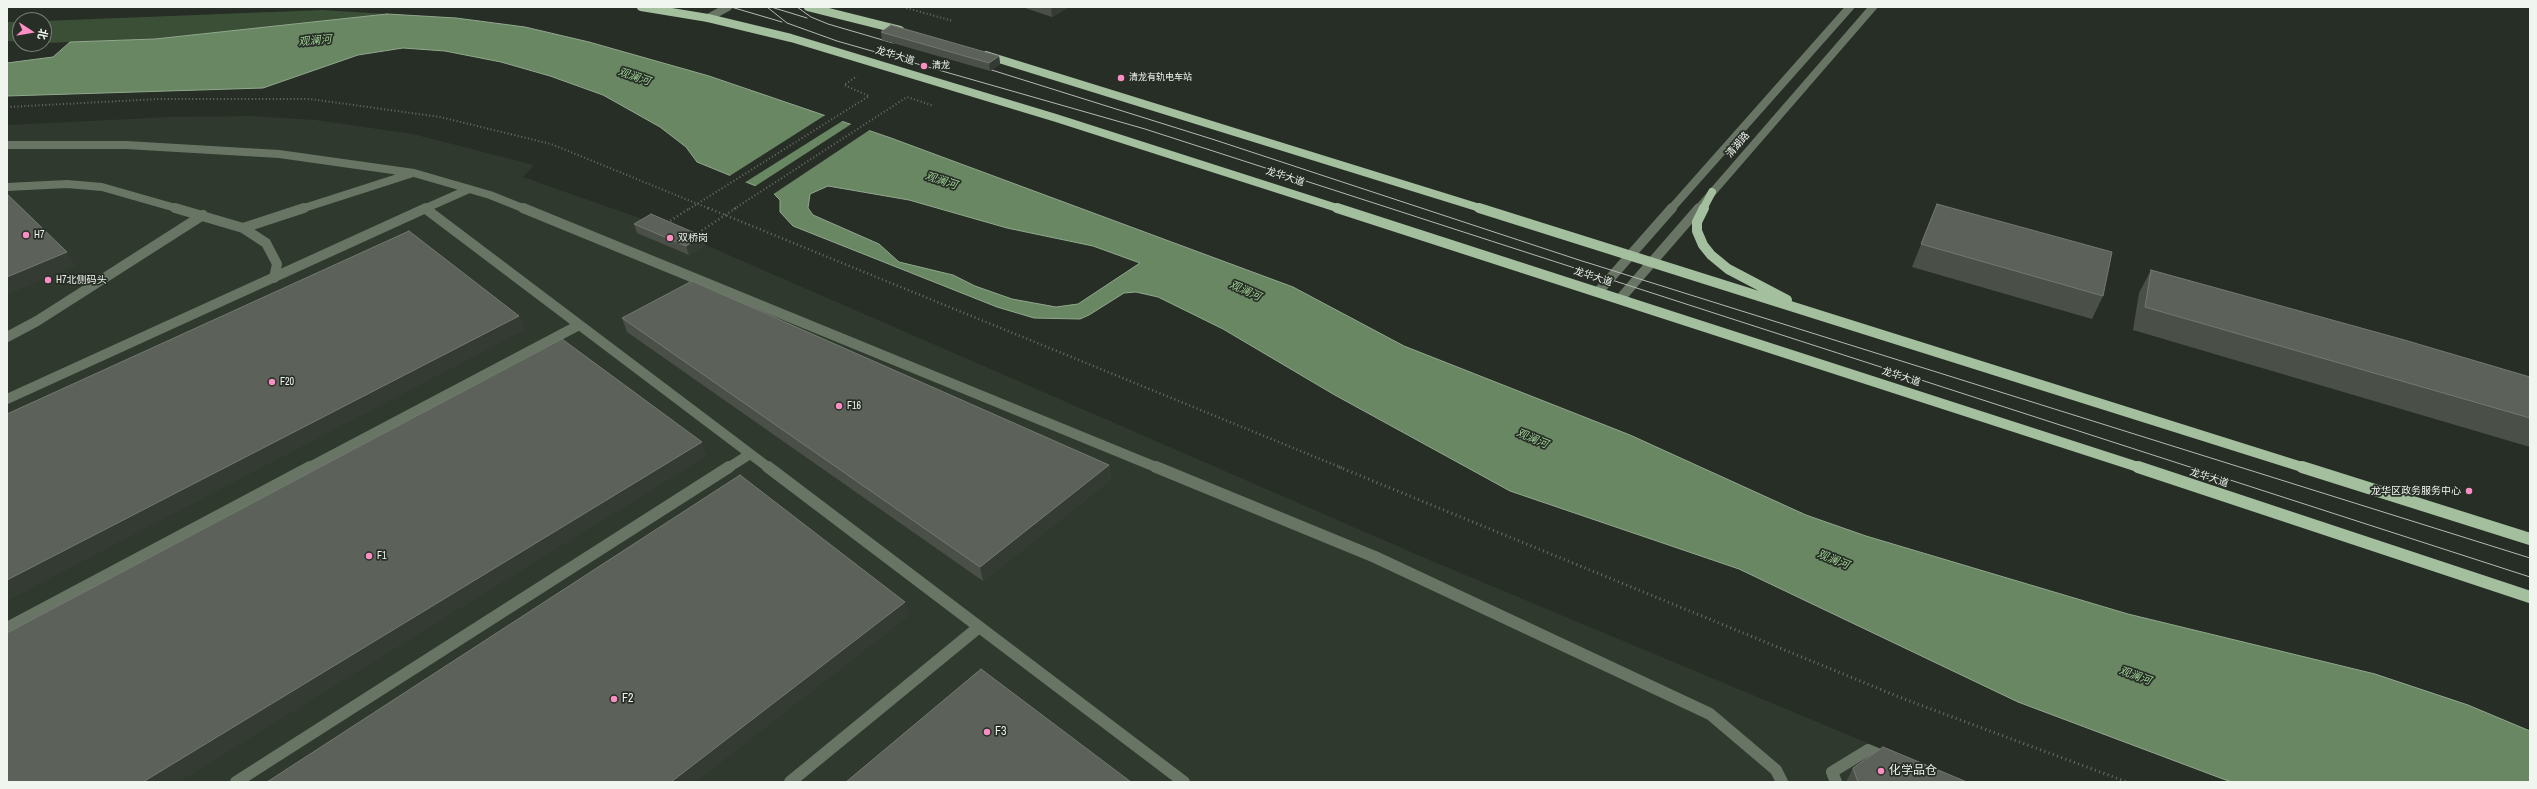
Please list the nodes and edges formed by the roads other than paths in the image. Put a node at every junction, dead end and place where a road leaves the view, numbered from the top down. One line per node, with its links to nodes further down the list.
1 (641, 7): 7 (main road, 龙华大道)
2 (728, 7): 8 (street)
3 (808, 7): 9 (main road)
4 (825, 7): 9 (main road)
5 (1850, 7): 20 (street, 清湖路)
6 (1873, 7): 16 (street, 清湖路)
7 (672, 9): 8 (main road, 龙华大道)
8 (708, 18): 23 (main road, 龙华大道)
9 (849, 18): 10 (main road)
10 (910, 33)
11 (979, 53): 20 (main road)
12 (7, 145): 13 (street)
13 (414, 173): 15 (street); 19 (street)
14 (7, 187): 18 (street)
15 (469, 189): 17 (street); 38 (street)
16 (1712, 192): 21 (street, 清湖路); 25 (main road)
17 (426, 209): 22 (street); 26 (street)
18 (203, 216): 19 (street); 27 (street)
19 (243, 228): 22 (street)
20 (1630, 256): 21 (main road); 23 (street, 清湖路)
21 (1651, 262): 24 (street, 清湖路); 25 (main road)
22 (274, 278): 28 (street)
23 (1598, 292): 24 (main road, 龙华大道)
24 (1620, 299): 31 (main road, 龙华大道)
25 (1816, 314): 30 (main road)
26 (580, 325): 29 (street); 33 (street)
27 (7, 337)
28 (7, 400)
29 (750, 454): 32 (street); 35 (street)
30 (2530, 539)
31 (2530, 597)
32 (979, 627): 36 (street); 37 (street)
33 (7, 628)
34 (1896, 762): 39 (street)
35 (236, 782)
36 (790, 782)
37 (1184, 782)
38 (1782, 782)
39 (1836, 782)

